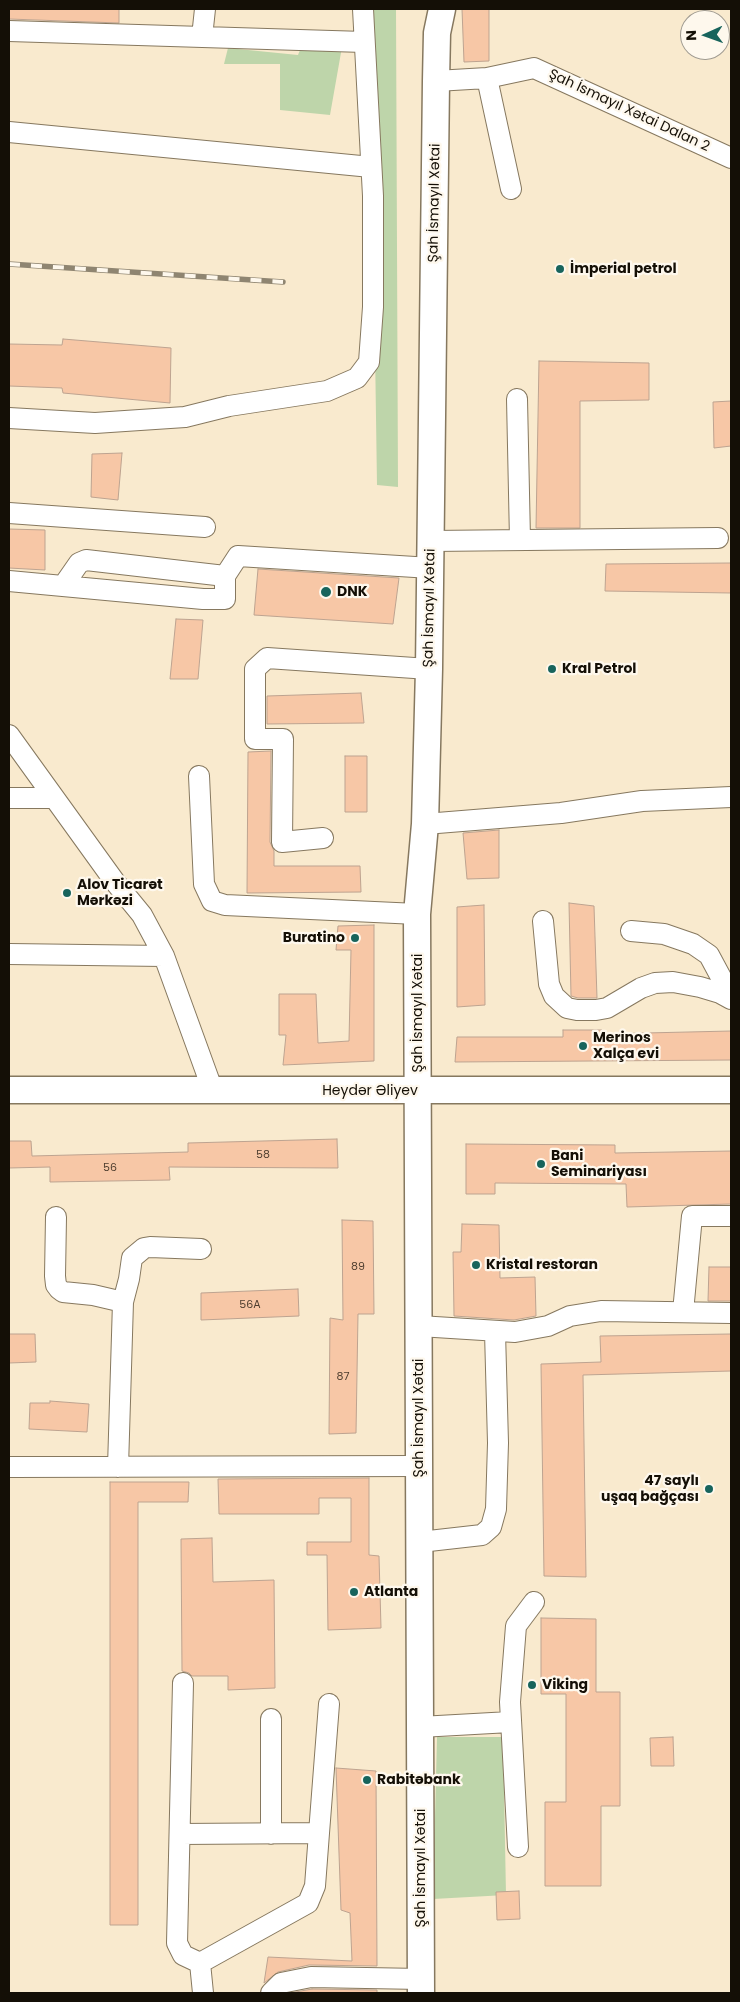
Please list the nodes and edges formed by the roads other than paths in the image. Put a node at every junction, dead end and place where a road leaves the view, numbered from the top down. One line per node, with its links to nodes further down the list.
1 (205, 9): 6 (street)
2 (364, 9): 7 (street)
3 (429, 9): 4 (main road, Şah İsmayıl Xətai)
4 (439, 21): 9 (main road, Şah İsmayıl Xətai)
5 (9, 31): 6 (street)
6 (202, 37): 7 (street)
7 (364, 42): 12 (street)
8 (488, 78): 9 (street, Şah İsmayıl Xətai Dalan 2); 11 (street, Şah İsmayıl Xətai Dalan 2); 13 (street)
9 (436, 81): 20 (main road, Şah İsmayıl Xətai)
10 (9, 132): 12 (street)
11 (731, 158)
12 (371, 168): 15 (street)
13 (511, 188)
14 (517, 398): 19 (street)
15 (9, 418)
16 (9, 513): 17 (street)
17 (205, 527)
18 (718, 538): 19 (street)
19 (520, 540): 20 (street)
20 (431, 541): 21 (main road, Şah İsmayıl Xətai)
21 (430, 568): 22 (street); 25 (main road, Şah İsmayıl Xətai)
22 (225, 576): 24 (street); 24 (street)
23 (9, 581): 24 (street)
24 (63, 586)
25 (429, 670): 31 (main road, Şah İsmayıl Xətai); 32 (street)
26 (9, 735): 30 (street)
27 (199, 776): 33 (street)
28 (731, 797): 31 (street)
29 (9, 798): 30 (street)
30 (53, 798): 37 (street)
31 (425, 824): 33 (main road, Şah İsmayıl Xətai)
32 (323, 838)
33 (417, 914): 42 (main road, Şah İsmayıl Xətai)
34 (543, 921): 38 (street)
35 (631, 931): 38 (street)
36 (9, 954): 37 (street)
37 (164, 956): 41 (street)
38 (731, 998)
39 (9, 1090): 41 (main road, Heydər Əliyev)
40 (731, 1090): 42 (main road, Heydər Əliyev)
41 (213, 1091): 42 (main road, Heydər Əliyev)
42 (418, 1091): 49 (main road, Şah İsmayıl Xətai)
43 (731, 1216): 47 (street)
44 (56, 1217): 46 (street)
45 (201, 1249): 46 (street)
46 (123, 1302): 53 (street)
47 (683, 1312): 48 (street); 50 (street)
48 (731, 1313)
49 (419, 1326): 50 (street); 51 (main road, Şah İsmayıl Xətai)
50 (495, 1332): 54 (street)
51 (420, 1466): 53 (street); 54 (main road, Şah İsmayıl Xətai)
52 (9, 1467): 53 (street)
53 (118, 1467)
54 (420, 1542): 60 (main road, Şah İsmayıl Xətai)
55 (534, 1602): 59 (street)
56 (184, 1683): 62 (street)
57 (329, 1704): 61 (street)
58 (271, 1719): 63 (street)
59 (510, 1722): 60 (street); 64 (street)
60 (420, 1727): 66 (main road, Şah İsmayıl Xətai)
61 (319, 1833): 63 (street); 65 (street)
62 (180, 1834): 63 (street); 65 (street)
63 (271, 1834)
64 (518, 1847)
65 (200, 1963): 67 (street)
66 (421, 1986): 68 (street)
67 (203, 1993)
68 (271, 1993)

